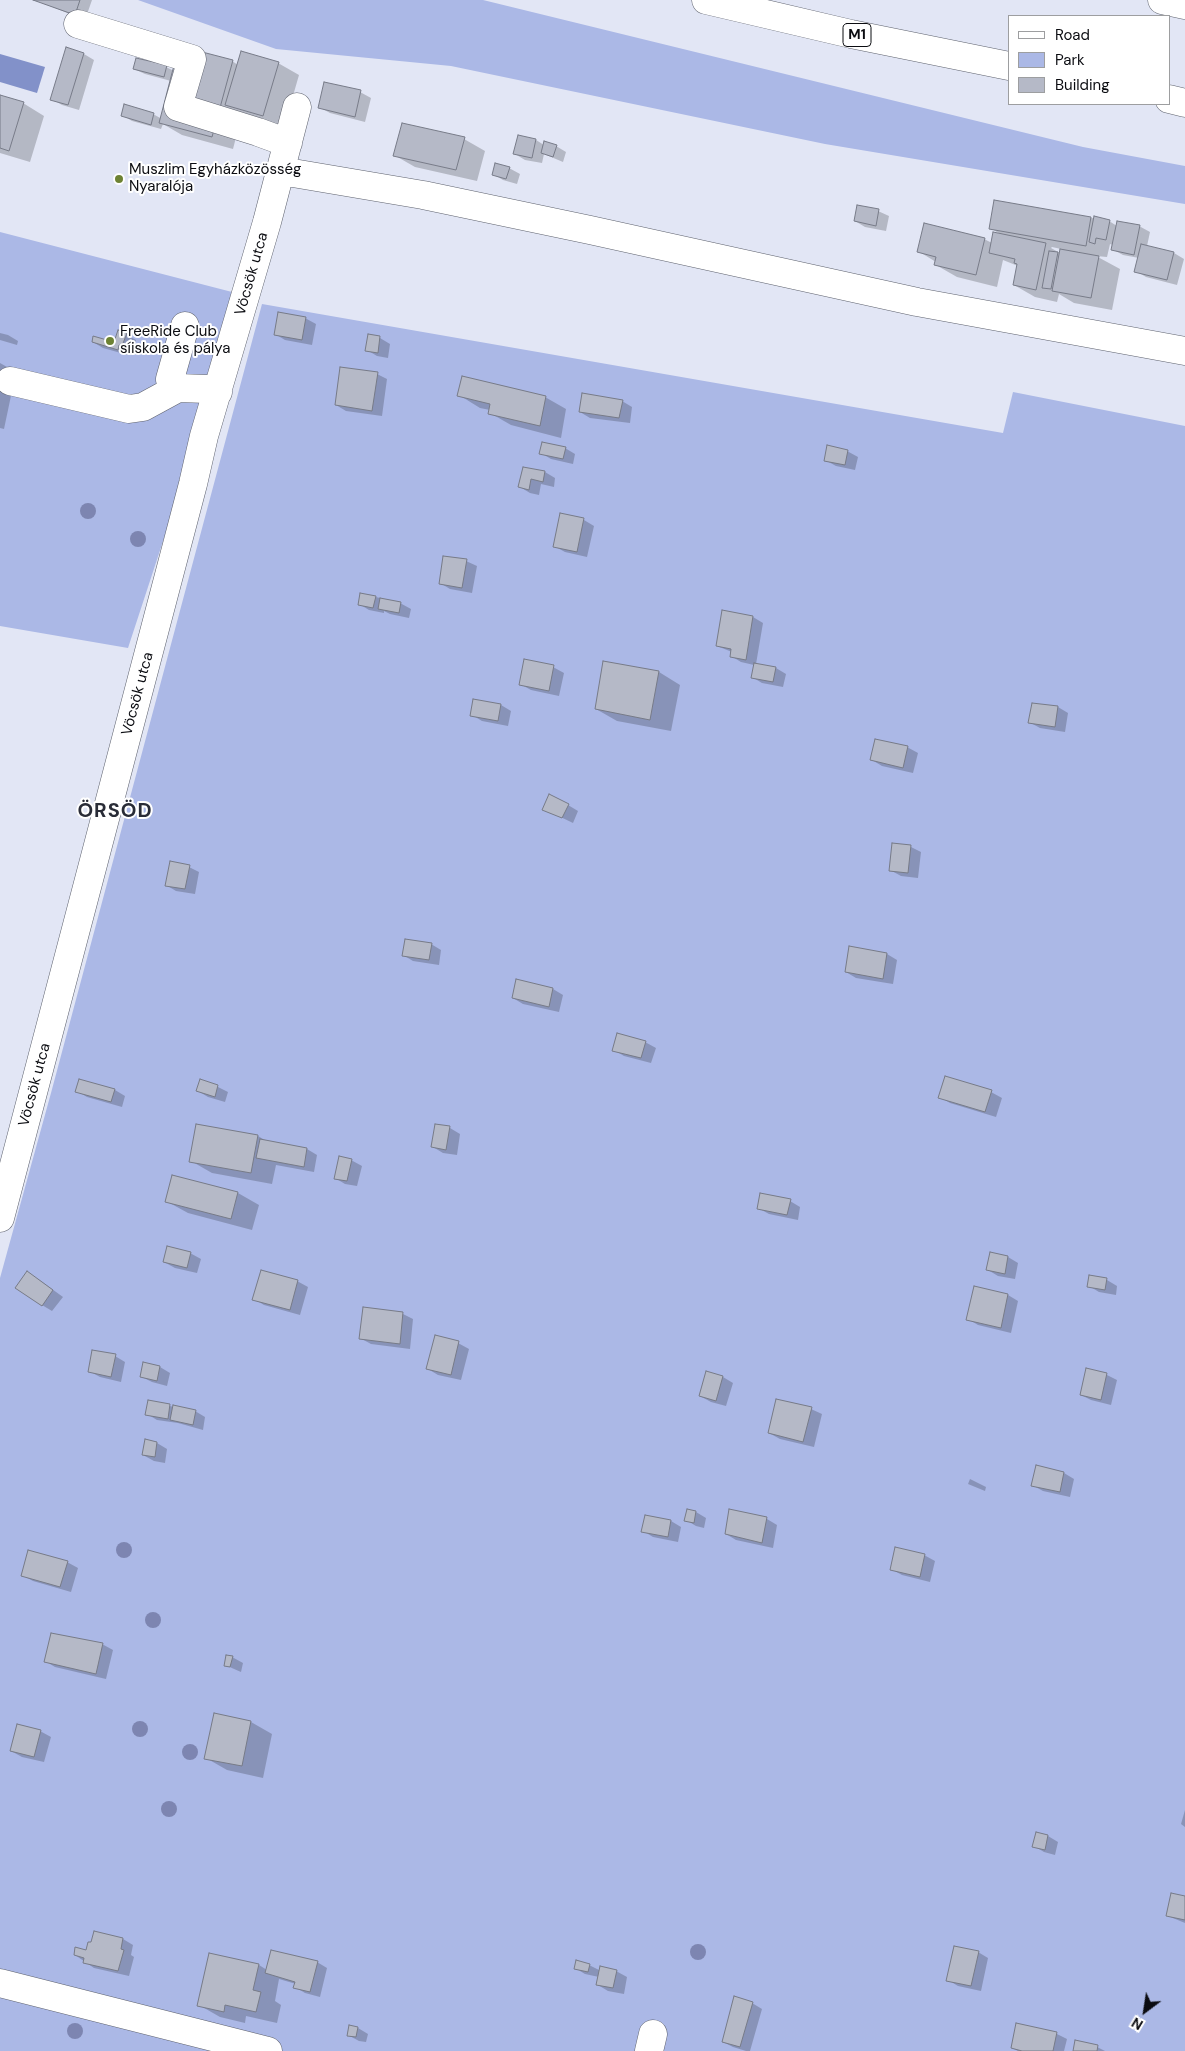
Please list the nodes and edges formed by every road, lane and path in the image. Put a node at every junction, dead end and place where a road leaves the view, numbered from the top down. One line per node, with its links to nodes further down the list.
1 (706, 0): 5 (street, M1)
2 (1162, 0): 3 (street)
3 (1185, 5)
4 (78, 24): 9 (street)
5 (1008, 66)
6 (1170, 100): 7 (street)
7 (1185, 103)
8 (297, 107): 9 (street, Vöcsök utca)
9 (288, 144): 10 (street, Vöcsök utca)
10 (281, 171): 12 (street); 15 (street, Vöcsök utca)
11 (185, 326): 14 (street)
12 (1185, 351)
13 (10, 382): 14 (street)
14 (178, 388): 15 (street)
15 (218, 392): 16 (street, Vöcsök utca)
16 (0, 1218)
17 (0, 1983): 18 (street)
18 (268, 2051)

